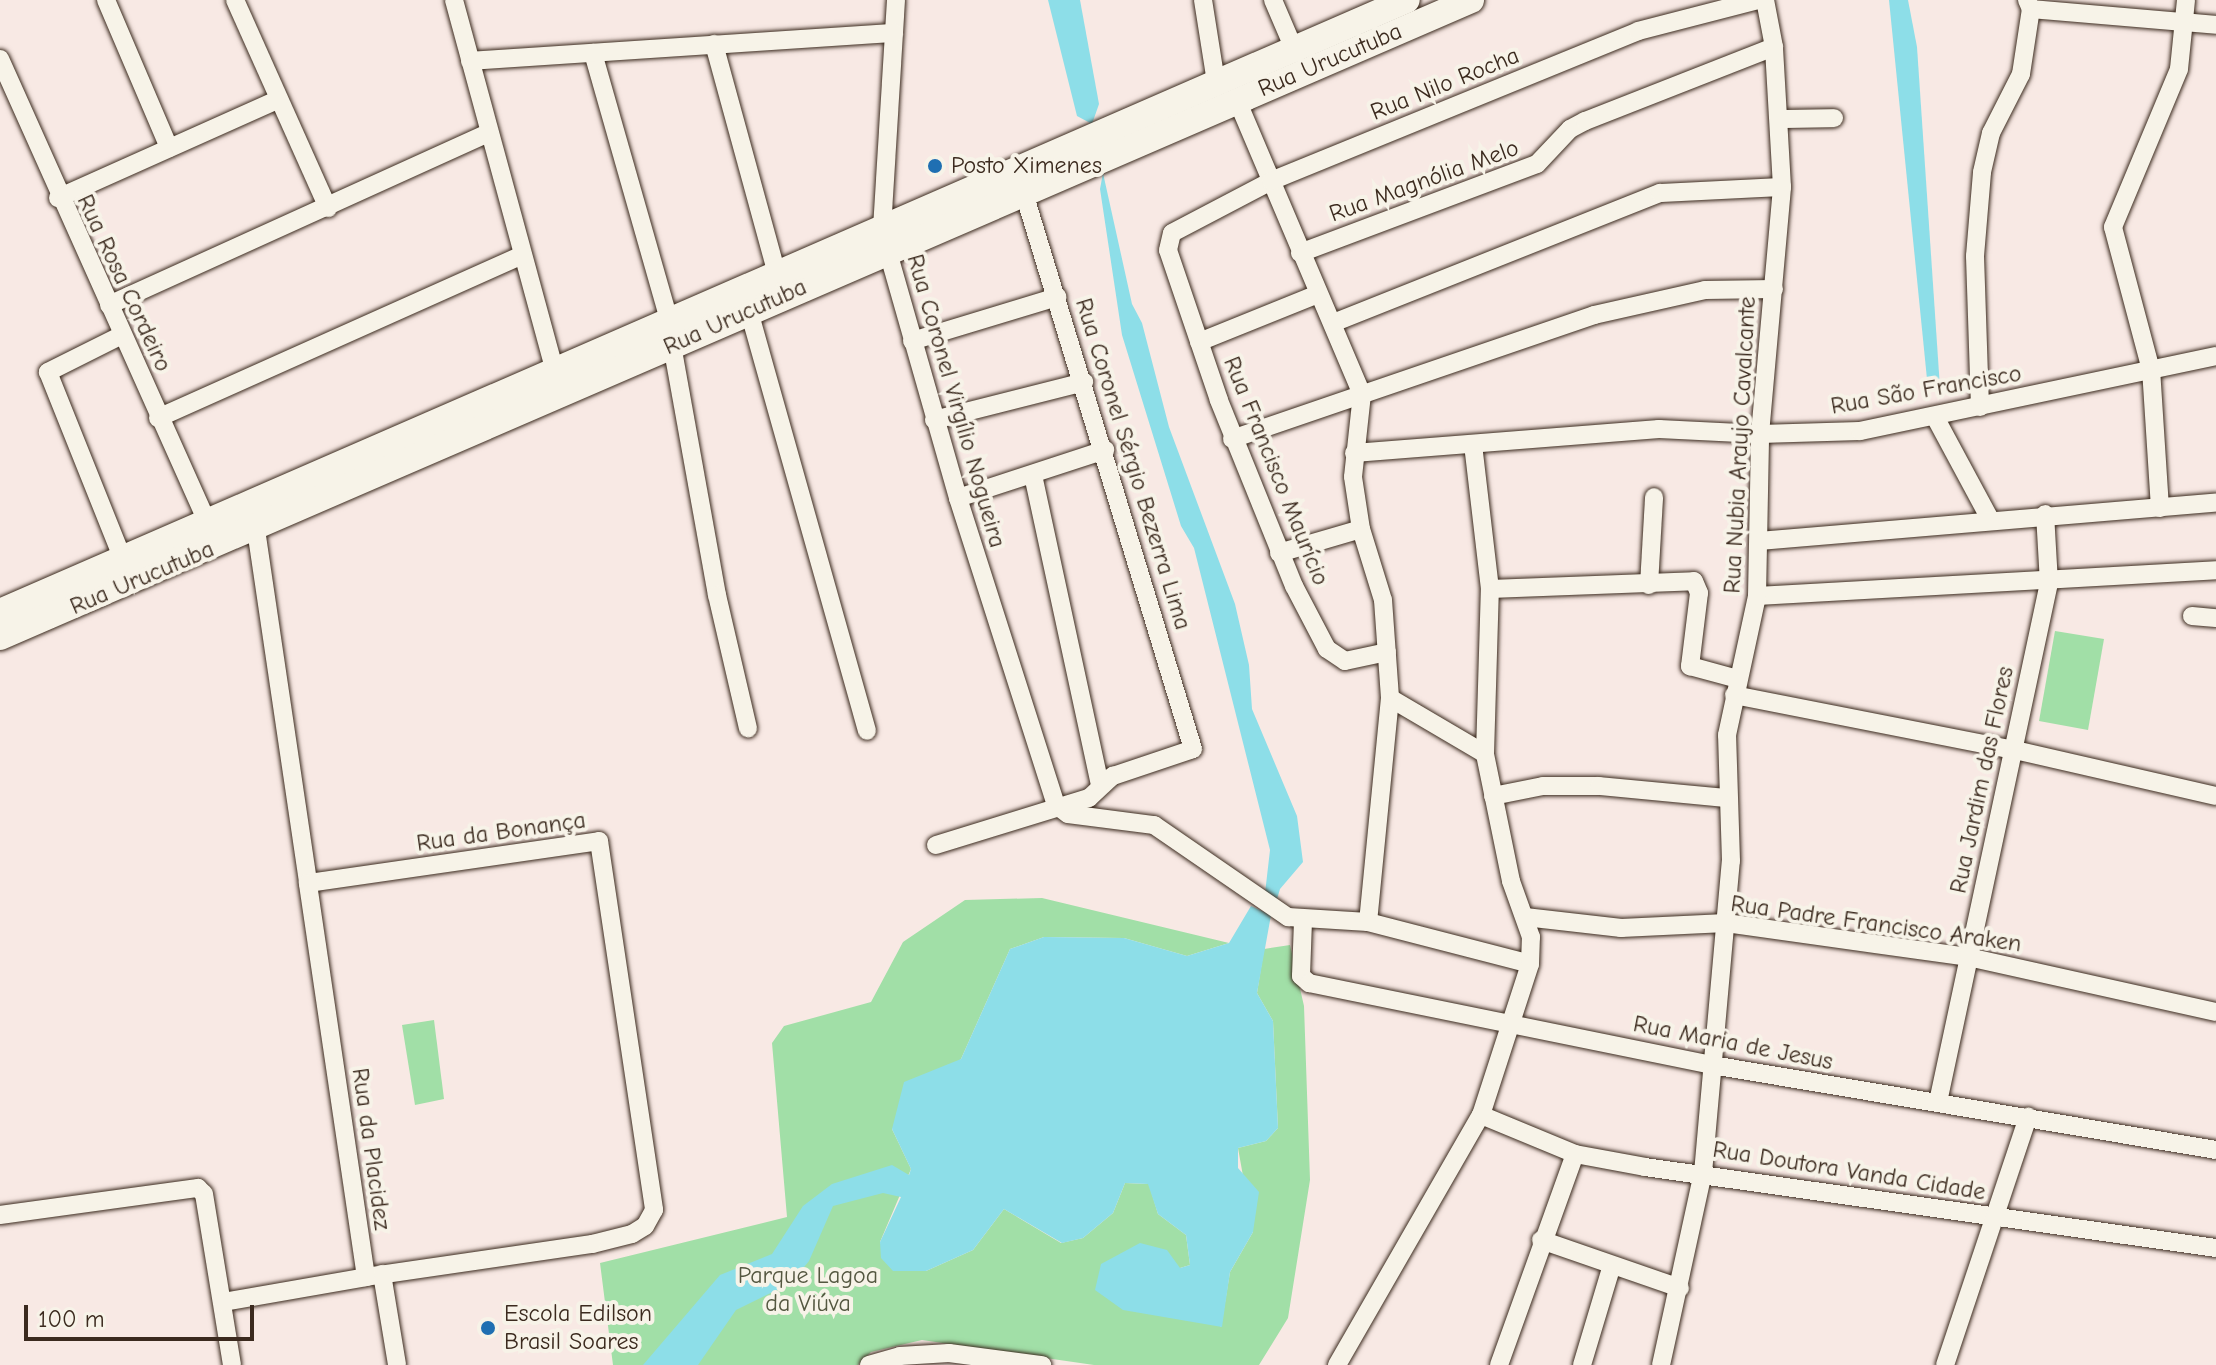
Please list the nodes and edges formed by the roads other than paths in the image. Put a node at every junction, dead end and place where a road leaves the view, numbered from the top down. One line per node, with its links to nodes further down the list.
1 (106, 0): 29 (street)
2 (235, 0): 24 (street)
3 (454, 0): 22 (street)
4 (896, 0): 16 (street, Rua Coronel Virgílio Nogueira)
5 (1203, 0): 23 (street)
6 (1273, 0): 19 (street)
7 (1407, 0): 13 (street, Rua Urucutuba)
8 (1471, 0): 25 (street, Rua Urucutuba)
9 (1758, 0): 30 (street, Rua Nilo Rocha)
10 (1765, 0): 18 (street, Rua Nubia Araujo Cavalcante)
11 (2186, 0): 14 (street)
12 (2029, 5): 14 (street); 55 (street)
13 (1366, 8): 19 (street, Rua Urucutuba)
14 (2183, 22): 15 (street); 51 (street)
15 (2216, 25)
16 (894, 33): 17 (street); 35 (street, Rua Coronel Virgílio Nogueira)
17 (714, 44): 20 (street); 39 (street)
18 (1774, 47): 27 (street, Rua Nubia Araujo Cavalcante); 37 (street, Rua Magnólia Melo)
19 (1294, 49): 23 (street, Rua Urucutuba)
20 (593, 53): 22 (street); 47 (street)
21 (0, 59): 33 (street, Rua Rosa Cordeiro)
22 (470, 61): 28 (street)
23 (1216, 82): 35 (street, Rua Urucutuba)
24 (277, 100): 29 (street); 34 (street)
25 (1237, 100): 30 (street); 32 (street, Rua Urucutuba)
26 (1834, 118): 27 (street)
27 (1779, 119): 31 (street, Rua Nubia Araujo Cavalcante)
28 (486, 134): 34 (street); 38 (street)
29 (169, 148): 33 (street)
30 (1271, 181): 36 (street, Rua Nilo Rocha); 37 (street)
31 (1782, 187): 40 (street, Rua Nubia Araujo Cavalcante); 45 (street)
32 (1024, 193): 35 (street, Rua Urucutuba); 42 (street, Rua Coronel Sérgio Bezerra Lima)
33 (58, 198): 43 (street, Rua Rosa Cordeiro)
34 (328, 208): 43 (street)
35 (884, 240): 39 (street, Rua Urucutuba); 44 (street, Rua Urucutuba); 48 (street, Rua Coronel Virgílio Nogueira)
36 (1168, 245): 49 (street, Rua Francisco Maurício)
37 (1300, 253): 41 (street)
38 (521, 256): 52 (street); 57 (street)
39 (777, 275): 47 (street, Rua Urucutuba)
40 (1774, 289): 54 (street); 60 (street, Rua Nubia Araujo Cavalcante)
41 (1318, 294): 45 (street); 49 (street)
42 (1057, 297): 48 (street); 53 (street, Rua Coronel Sérgio Bezerra Lima)
43 (109, 305): 46 (street, Rua Rosa Cordeiro)
44 (749, 311): 47 (street, Rua Urucutuba); 91 (street)
45 (1333, 323): 54 (street)
46 (122, 335): 57 (street, Rua Rosa Cordeiro); 77 (street)
47 (671, 335): 52 (street, Rua Urucutuba); 58 (street, Rua Urucutuba); 90 (street)
48 (912, 341): 59 (street, Rua Coronel Virgílio Nogueira)
49 (1199, 342): 61 (street, Rua Francisco Maurício)
50 (2216, 356): 51 (street, Rua São Francisco)
51 (2151, 370): 55 (street, Rua São Francisco); 69 (street)
52 (555, 373): 58 (street, Rua Urucutuba)
53 (1084, 382): 59 (street); 63 (street, Rua Coronel Sérgio Bezerra Lima)
54 (1362, 394): 61 (street); 64 (street)
55 (1980, 407): 56 (street, Rua São Francisco)
56 (1935, 417): 60 (street, Rua São Francisco); 72 (street)
57 (158, 418): 73 (street, Rua Rosa Cordeiro)
58 (476, 418): 71 (street, Rua Urucutuba)
59 (934, 420): 67 (street, Rua Coronel Virgílio Nogueira)
60 (1760, 434): 62 (street, Rua São Francisco); 75 (street, Rua Nubia Araujo Cavalcante)
61 (1232, 439): 76 (street, Rua Francisco Maurício)
62 (1473, 445): 64 (street, Rua São Francisco); 81 (street)
63 (1105, 450): 65 (street); 94 (street, Rua Coronel Sérgio Bezerra Lima)
64 (1354, 453): 74 (street)
65 (1033, 475): 67 (street); 94 (street)
66 (1654, 497): 80 (street)
67 (958, 498): 98 (street, Rua Coronel Virgílio Nogueira)
68 (2216, 503): 69 (street)
69 (2160, 508): 70 (street)
70 (2045, 514): 72 (street); 79 (street, Rua Jardim das Flores)
71 (255, 518): 73 (street, Rua Urucutuba); 86 (street, Rua Urucutuba); 100 (street)
72 (1990, 519): 75 (street)
73 (209, 526): 77 (street, Rua Urucutuba)
74 (1361, 529): 76 (street); 87 (street)
75 (1759, 541): 82 (street, Rua Nubia Araujo Cavalcante)
76 (1279, 553): 87 (street, Rua Francisco Maurício)
77 (124, 562): 83 (street, Rua Urucutuba)
78 (2216, 570): 79 (street)
79 (2049, 583): 82 (street); 92 (street, Rua Jardim das Flores)
80 (1649, 585): 81 (street); 88 (street)
81 (1490, 589): 93 (street)
82 (1757, 596): 88 (street, Rua Nubia Araujo Cavalcante)
83 (0, 612)
84 (2192, 616): 85 (street)
85 (2216, 618)
86 (0, 637)
87 (1387, 652): 89 (street)
88 (1736, 687): 92 (street); 97 (street, Rua Nubia Araujo Cavalcante)
89 (1390, 698): 93 (street); 103 (street)
90 (748, 728)
91 (867, 731)
92 (2015, 750): 96 (street); 105 (street, Rua Jardim das Flores)
93 (1485, 754): 95 (street)
94 (1100, 786): 98 (street)
95 (1493, 796): 97 (street); 101 (street)
96 (2216, 796)
97 (1727, 798): 104 (street, Rua Nubia Araujo Cavalcante)
98 (1056, 805): 99 (street); 102 (street)
99 (936, 845)
100 (308, 883): 121 (street, Rua da Placidez); 121 (street, Rua da Bonança)
101 (1525, 917): 104 (street, Rua Padre Francisco Araken); 106 (street)
102 (1303, 921): 103 (street); 108 (street, Rua Maria de Jesus)
103 (1368, 922): 106 (street)
104 (1726, 923): 105 (street, Rua Padre Francisco Araken); 109 (street, Rua Nubia Araujo Cavalcante)
105 (1968, 957): 107 (street, Rua Padre Francisco Araken); 110 (street, Rua Jardim das Flores)
106 (1530, 964): 108 (street)
107 (2216, 1012)
108 (1515, 1023): 109 (street, Rua Maria de Jesus); 111 (street)
109 (1712, 1065): 110 (street, Rua Maria de Jesus); 115 (street, Rua Nubia Araujo Cavalcante)
110 (1938, 1102): 112 (street, Rua Maria de Jesus)
111 (1481, 1115): 114 (street, Rua Doutora Vanda Cidade); 129 (street)
112 (2028, 1117): 113 (street, Rua Maria de Jesus); 117 (street)
113 (2216, 1150)
114 (1575, 1154): 115 (street, Rua Doutora Vanda Cidade); 118 (street)
115 (1703, 1173): 117 (street, Rua Doutora Vanda Cidade); 122 (street, Rua Nubia Araujo Cavalcante)
116 (0, 1215): 123 (street)
117 (1996, 1217): 119 (street, Rua Doutora Vanda Cidade); 133 (street)
118 (1541, 1240): 120 (street); 130 (street)
119 (2216, 1248)
120 (1612, 1265): 122 (street); 131 (street)
121 (374, 1276): 123 (street); 126 (street, Rua da Placidez)
122 (1680, 1288): 132 (street, Rua Nubia Araujo Cavalcante)
123 (223, 1302): 125 (street)
124 (949, 1359): 127 (street); 128 (street)
125 (232, 1365)
126 (397, 1365)
127 (869, 1365)
128 (1042, 1365)
129 (1337, 1365)
130 (1499, 1365)
131 (1582, 1365)
132 (1661, 1365)
133 (1945, 1365)

